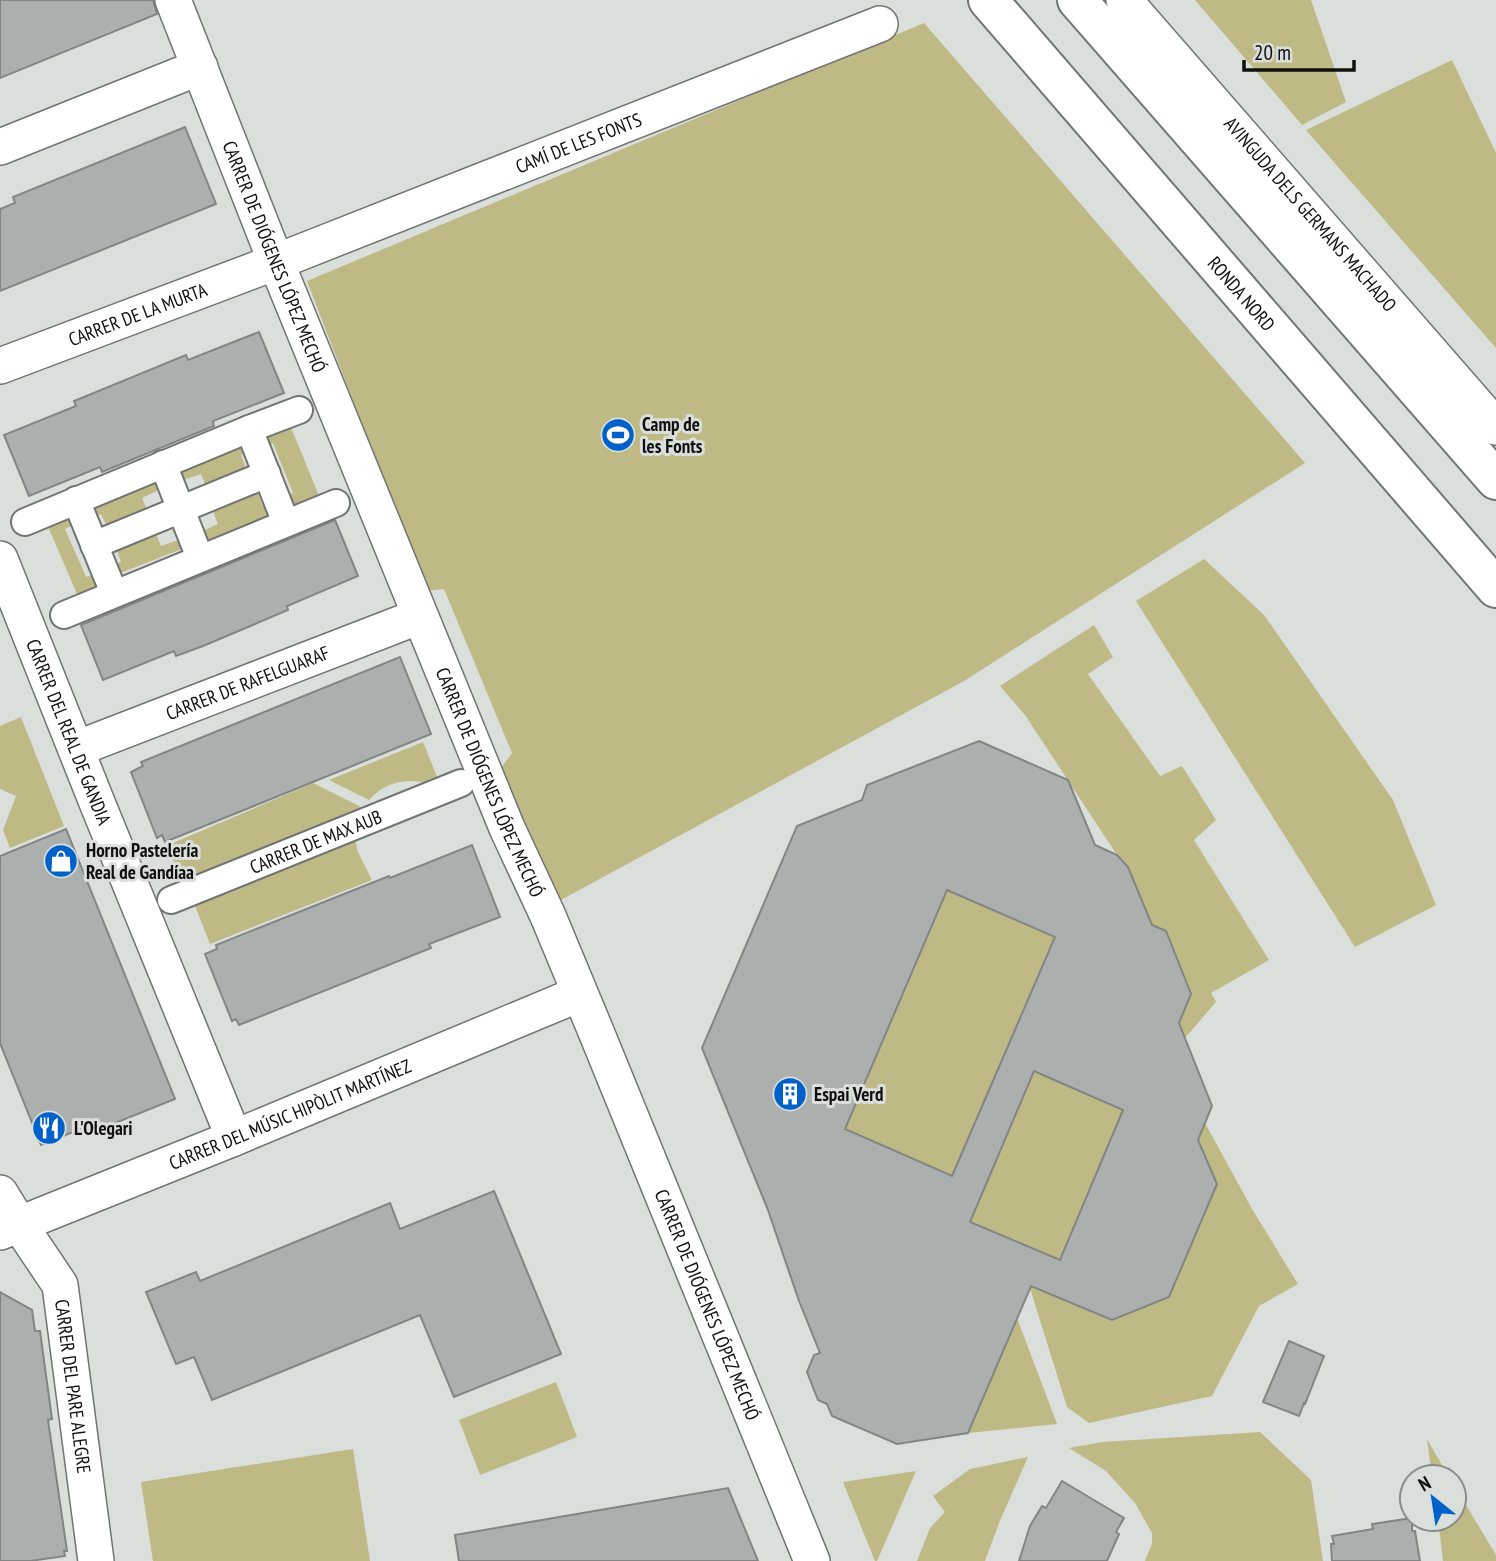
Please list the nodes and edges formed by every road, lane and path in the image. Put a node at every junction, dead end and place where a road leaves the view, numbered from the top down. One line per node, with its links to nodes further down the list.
1 (173, 0): 6 (street, CARRER DE DIÓGENES LÓPEZ MECHÓ)
2 (988, 0): 24 (main road, RONDA NORD)
3 (1077, 0): 15 (main road)
4 (1124, 0): 11 (street, AVINGUDA DELS GERMANS MACHADO)
5 (880, 24): 8 (street, CAMÍ DE LES FONTS)
6 (200, 67): 7 (street); 8 (street, CARRER DE DIÓGENES LÓPEZ MECHÓ)
7 (0, 146)
8 (276, 262): 9 (street, CARRER DE LA MURTA); 27 (street, CARRER DE DIÓGENES LÓPEZ MECHÓ)
9 (0, 366)
10 (299, 410): 12 (street)
11 (1496, 427)
12 (249, 429): 13 (street); 14 (street)
13 (163, 464): 16 (street); 18 (street)
14 (267, 474): 18 (street); 20 (street)
15 (1496, 480)
16 (76, 500): 19 (street); 21 (street)
17 (336, 503): 20 (street)
18 (181, 510): 21 (street); 22 (street)
19 (25, 522)
20 (286, 523): 22 (street)
21 (94, 545): 25 (street)
22 (200, 558): 25 (street)
23 (0, 559): 28 (street, CARRER DEL REAL DE GANDIA)
24 (1496, 588)
25 (114, 593): 26 (street)
26 (64, 614)
27 (420, 617): 28 (street, CARRER DE RAFELGUARAF); 31 (street, CARRER DE DIÓGENES LÓPEZ MECHÓ)
28 (76, 749): 32 (street, CARRER DEL REAL DE GANDIA)
29 (461, 783): 30 (street, CARRER DE MAX AUB)
30 (172, 900)
31 (579, 994): 32 (street, CARRER DEL MÚSIC HIPÒLIT MARTÍNEZ); 36 (street, CARRER DE DIÓGENES LÓPEZ MECHÓ)
32 (234, 1138): 34 (street, CARRER DEL MÚSIC HIPÒLIT MARTÍNEZ)
33 (0, 1193): 34 (street, CARRER DEL PARE ALEGRE)
34 (9, 1228): 35 (street, CARRER DEL PARE ALEGRE)
35 (96, 1561)
36 (812, 1561)

